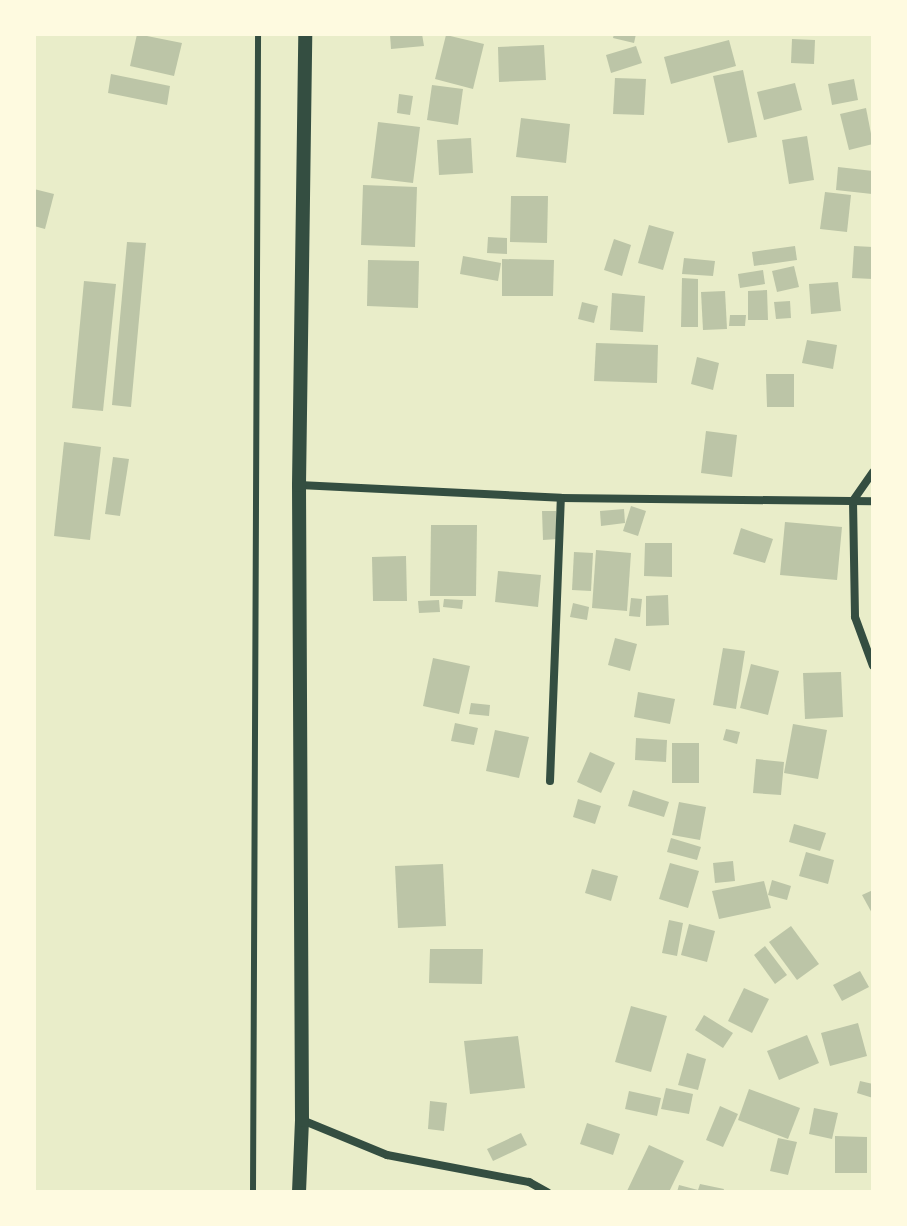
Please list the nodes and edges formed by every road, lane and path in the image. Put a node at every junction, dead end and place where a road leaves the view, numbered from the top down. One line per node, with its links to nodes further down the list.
1 (258, 34): 11 (lane)
2 (305, 34): 4 (street)
3 (873, 472): 6 (street)
4 (299, 485): 5 (street); 10 (street)
5 (561, 498): 6 (street); 9 (street)
6 (853, 501): 7 (street); 8 (street)
7 (873, 501)
8 (873, 666)
9 (550, 781)
10 (302, 1120): 12 (street); 13 (street)
11 (253, 1192)
12 (299, 1192)
13 (547, 1192)

